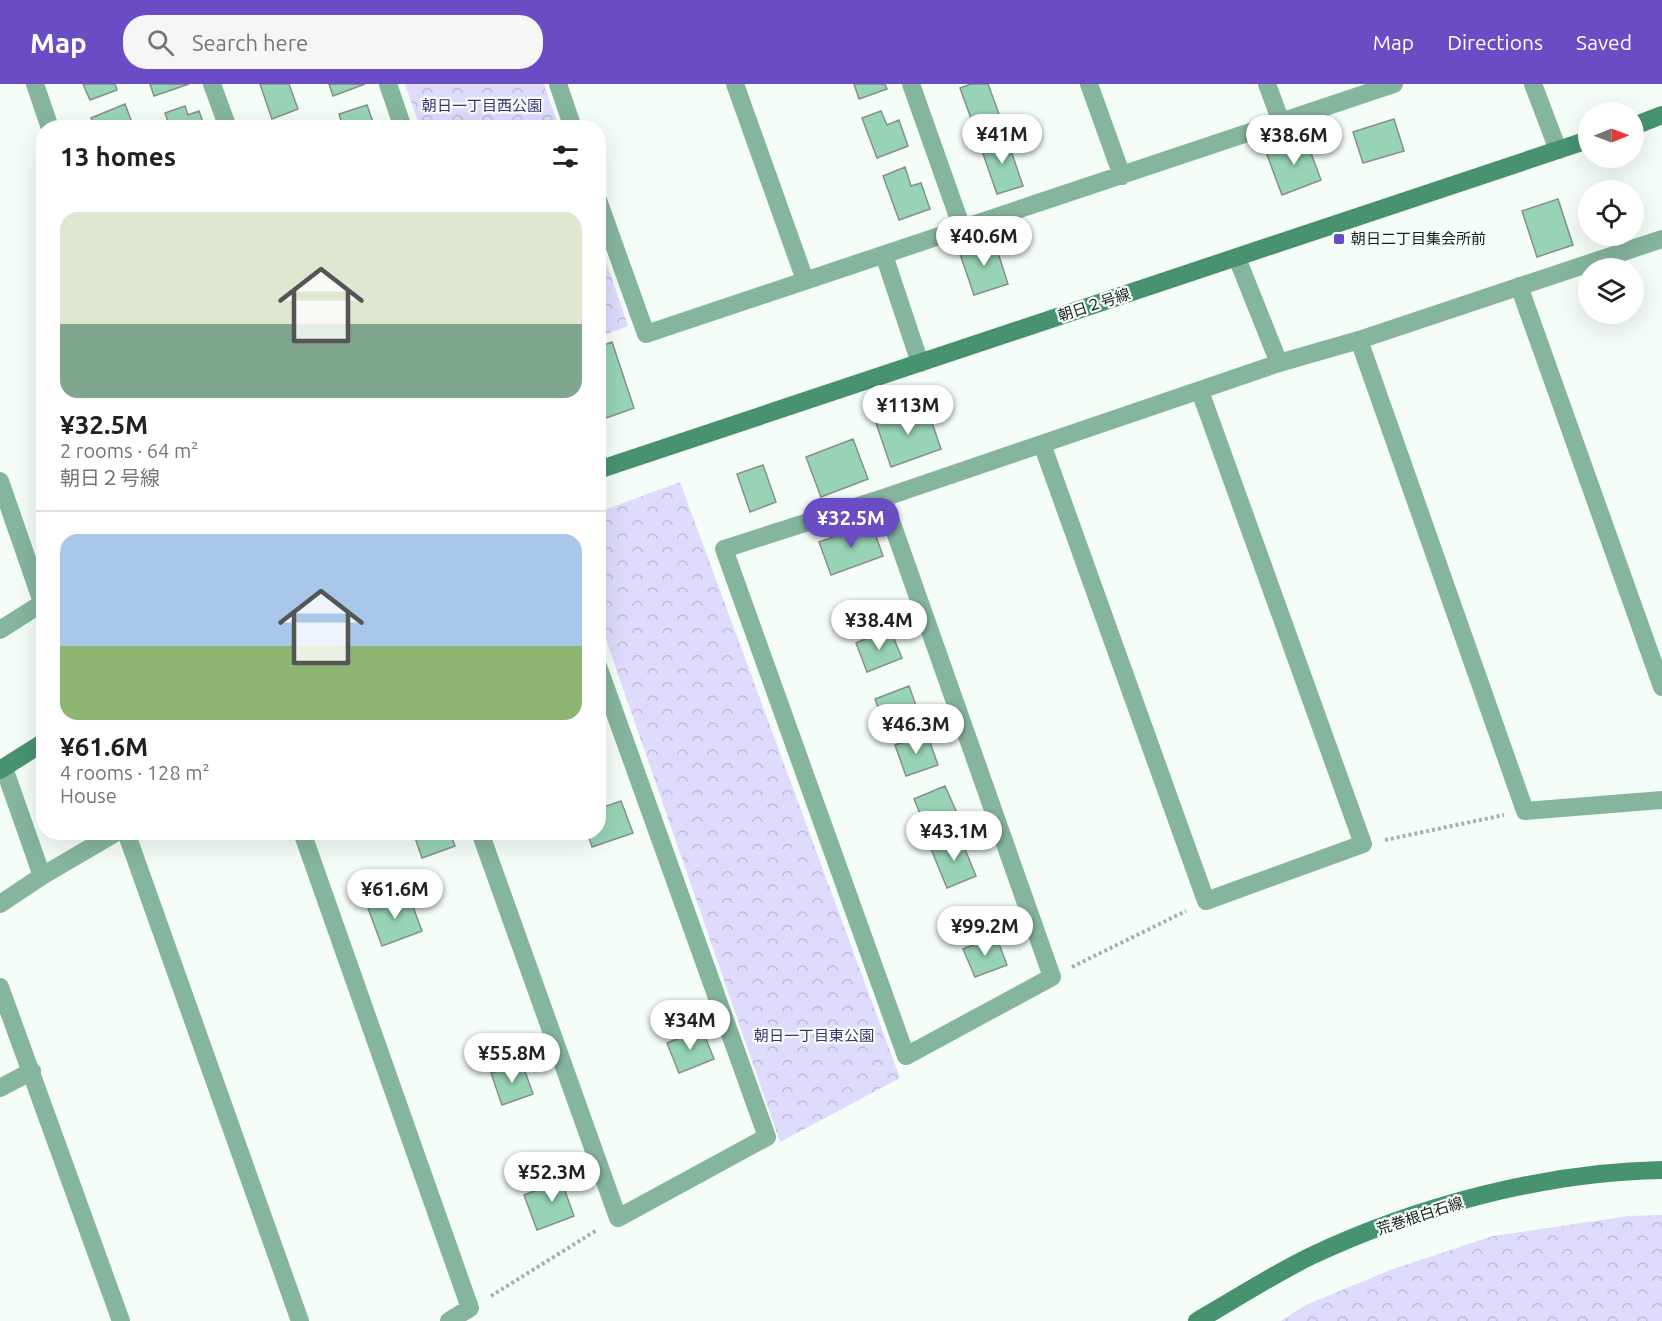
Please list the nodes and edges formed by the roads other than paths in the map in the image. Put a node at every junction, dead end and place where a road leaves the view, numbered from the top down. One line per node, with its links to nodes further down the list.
1 (34, 84): 12 (street)
2 (212, 84): 13 (street)
3 (388, 84): 14 (street)
4 (558, 84): 15 (street)
5 (735, 84): 26 (street)
6 (911, 84): 22 (street)
7 (1089, 84): 20 (street)
8 (1267, 84): 16 (street)
9 (1394, 84): 16 (street)
10 (1533, 84): 19 (street)
11 (1662, 115): 17 (street)
12 (47, 120)
13 (225, 120)
14 (400, 120)
15 (570, 120)
16 (1281, 122): 20 (street)
17 (1644, 122)
18 (1578, 143): 19 (street, 朝日２号線)
19 (1558, 150): 25 (street, 朝日２号線)
20 (1122, 176): 22 (street)
21 (606, 222): 26 (street)
22 (962, 228): 24 (street)
23 (1662, 239): 27 (street)
24 (884, 255): 26 (street); 29 (street)
25 (1237, 258): 29 (street, 朝日２号線); 30 (street)
26 (805, 280)
27 (1519, 286): 28 (street); 39 (street)
28 (1359, 340): 30 (street); 43 (street)
29 (920, 363): 33 (street, 朝日２号線)
30 (1279, 363): 31 (street)
31 (1200, 391): 32 (street); 32 (street)
32 (1042, 444): 35 (street)
33 (606, 467)
34 (0, 481): 36 (street)
35 (883, 498): 35 (street)
36 (36, 582)
37 (36, 607): 38 (street)
38 (0, 630)
39 (1662, 687)
40 (606, 688): 47 (street)
41 (36, 747): 42 (street)
42 (2, 769): 48 (street)
43 (1662, 800)
44 (103, 840): 48 (street)
45 (129, 840): 55 (street)
46 (305, 840): 56 (street)
47 (483, 840)
48 (42, 876): 49 (street)
49 (0, 904)
50 (0, 987): 51 (street)
51 (32, 1071): 52 (street); 54 (street)
52 (0, 1088)
53 (1662, 1170): 57 (street, 荒巻根白石線)
54 (121, 1321)
55 (300, 1321)
56 (449, 1321)
57 (1197, 1321)

